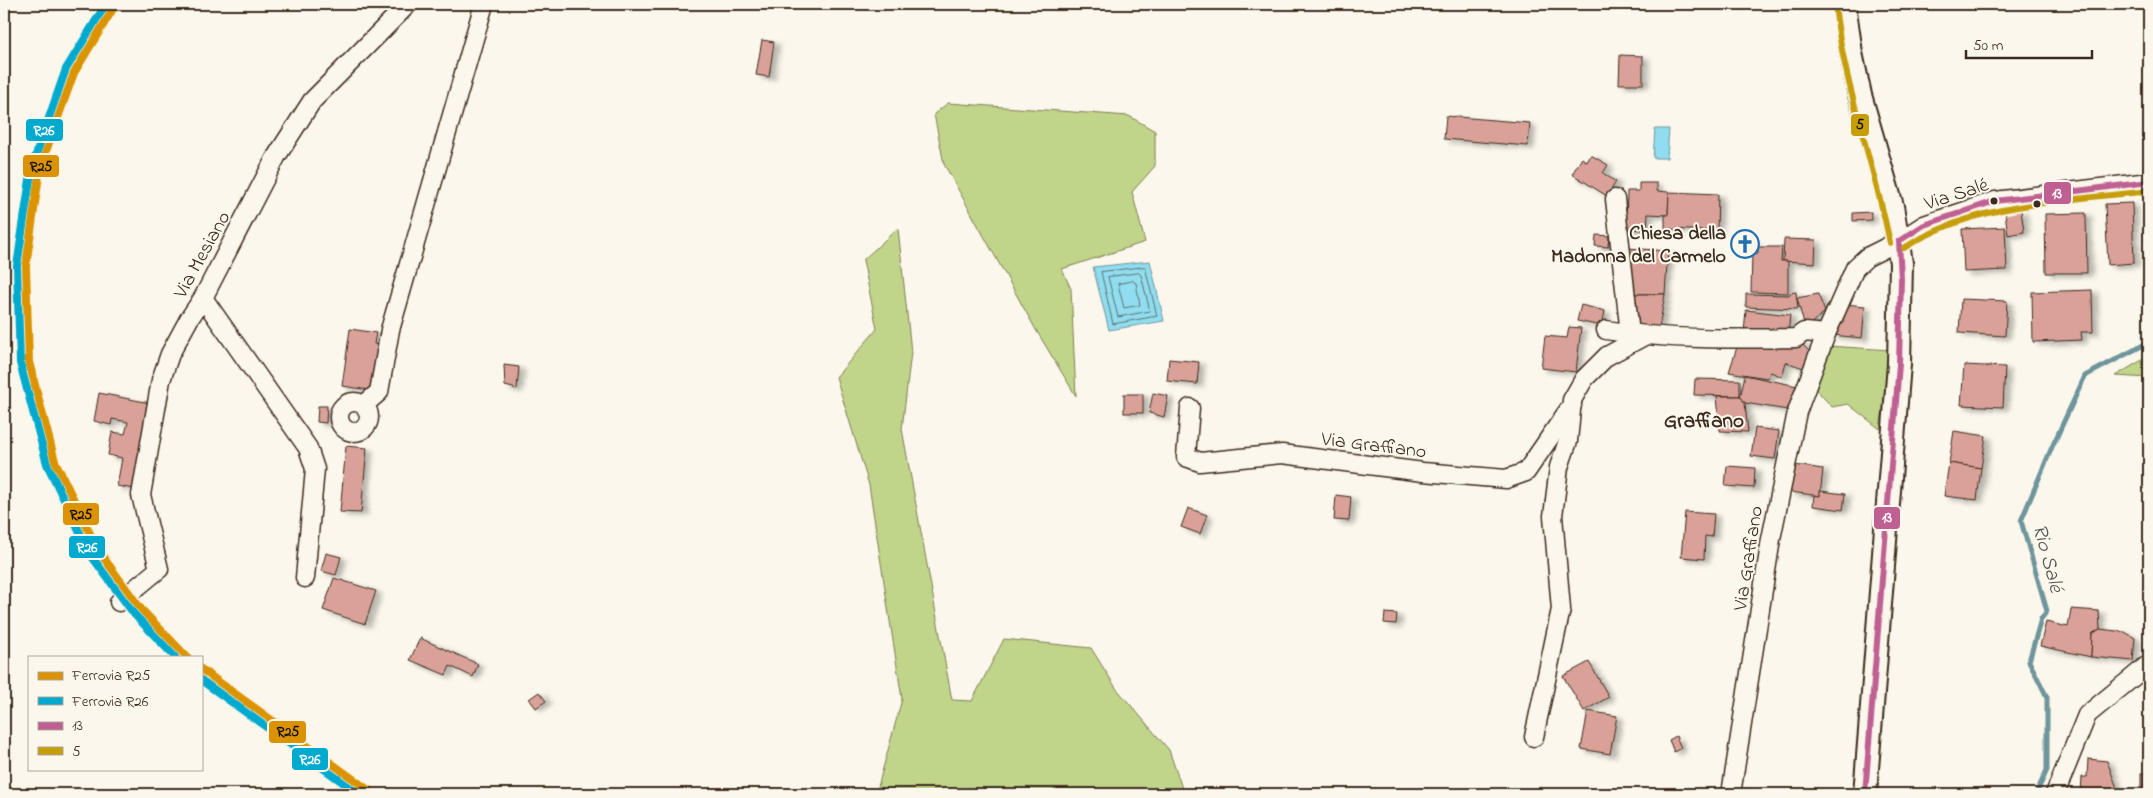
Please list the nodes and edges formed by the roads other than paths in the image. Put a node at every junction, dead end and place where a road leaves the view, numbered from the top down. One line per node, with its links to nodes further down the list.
1 (408, 4): 7 (street, Via Mesiano)
2 (484, 4): 12 (street)
3 (1844, 4): 6 (main road)
4 (2149, 182): 6 (street, Via Salé)
5 (1615, 199): 10 (street)
6 (1899, 241): 9 (street, Via Graffiano); 19 (main road)
7 (203, 298): 14 (street); 15 (street, Via Mesiano)
8 (1606, 330): 10 (street)
9 (1826, 334): 10 (street); 18 (street, Via Graffiano)
10 (1637, 335): 11 (street, Via Graffiano)
11 (1572, 405): 13 (street, Via Graffiano); 17 (street, Via Graffiano)
12 (364, 406)
13 (1190, 408)
14 (305, 578)
15 (119, 602)
16 (2149, 664): 20 (street)
17 (1534, 737)
18 (1731, 794)
19 (1865, 794)
20 (2055, 794)

